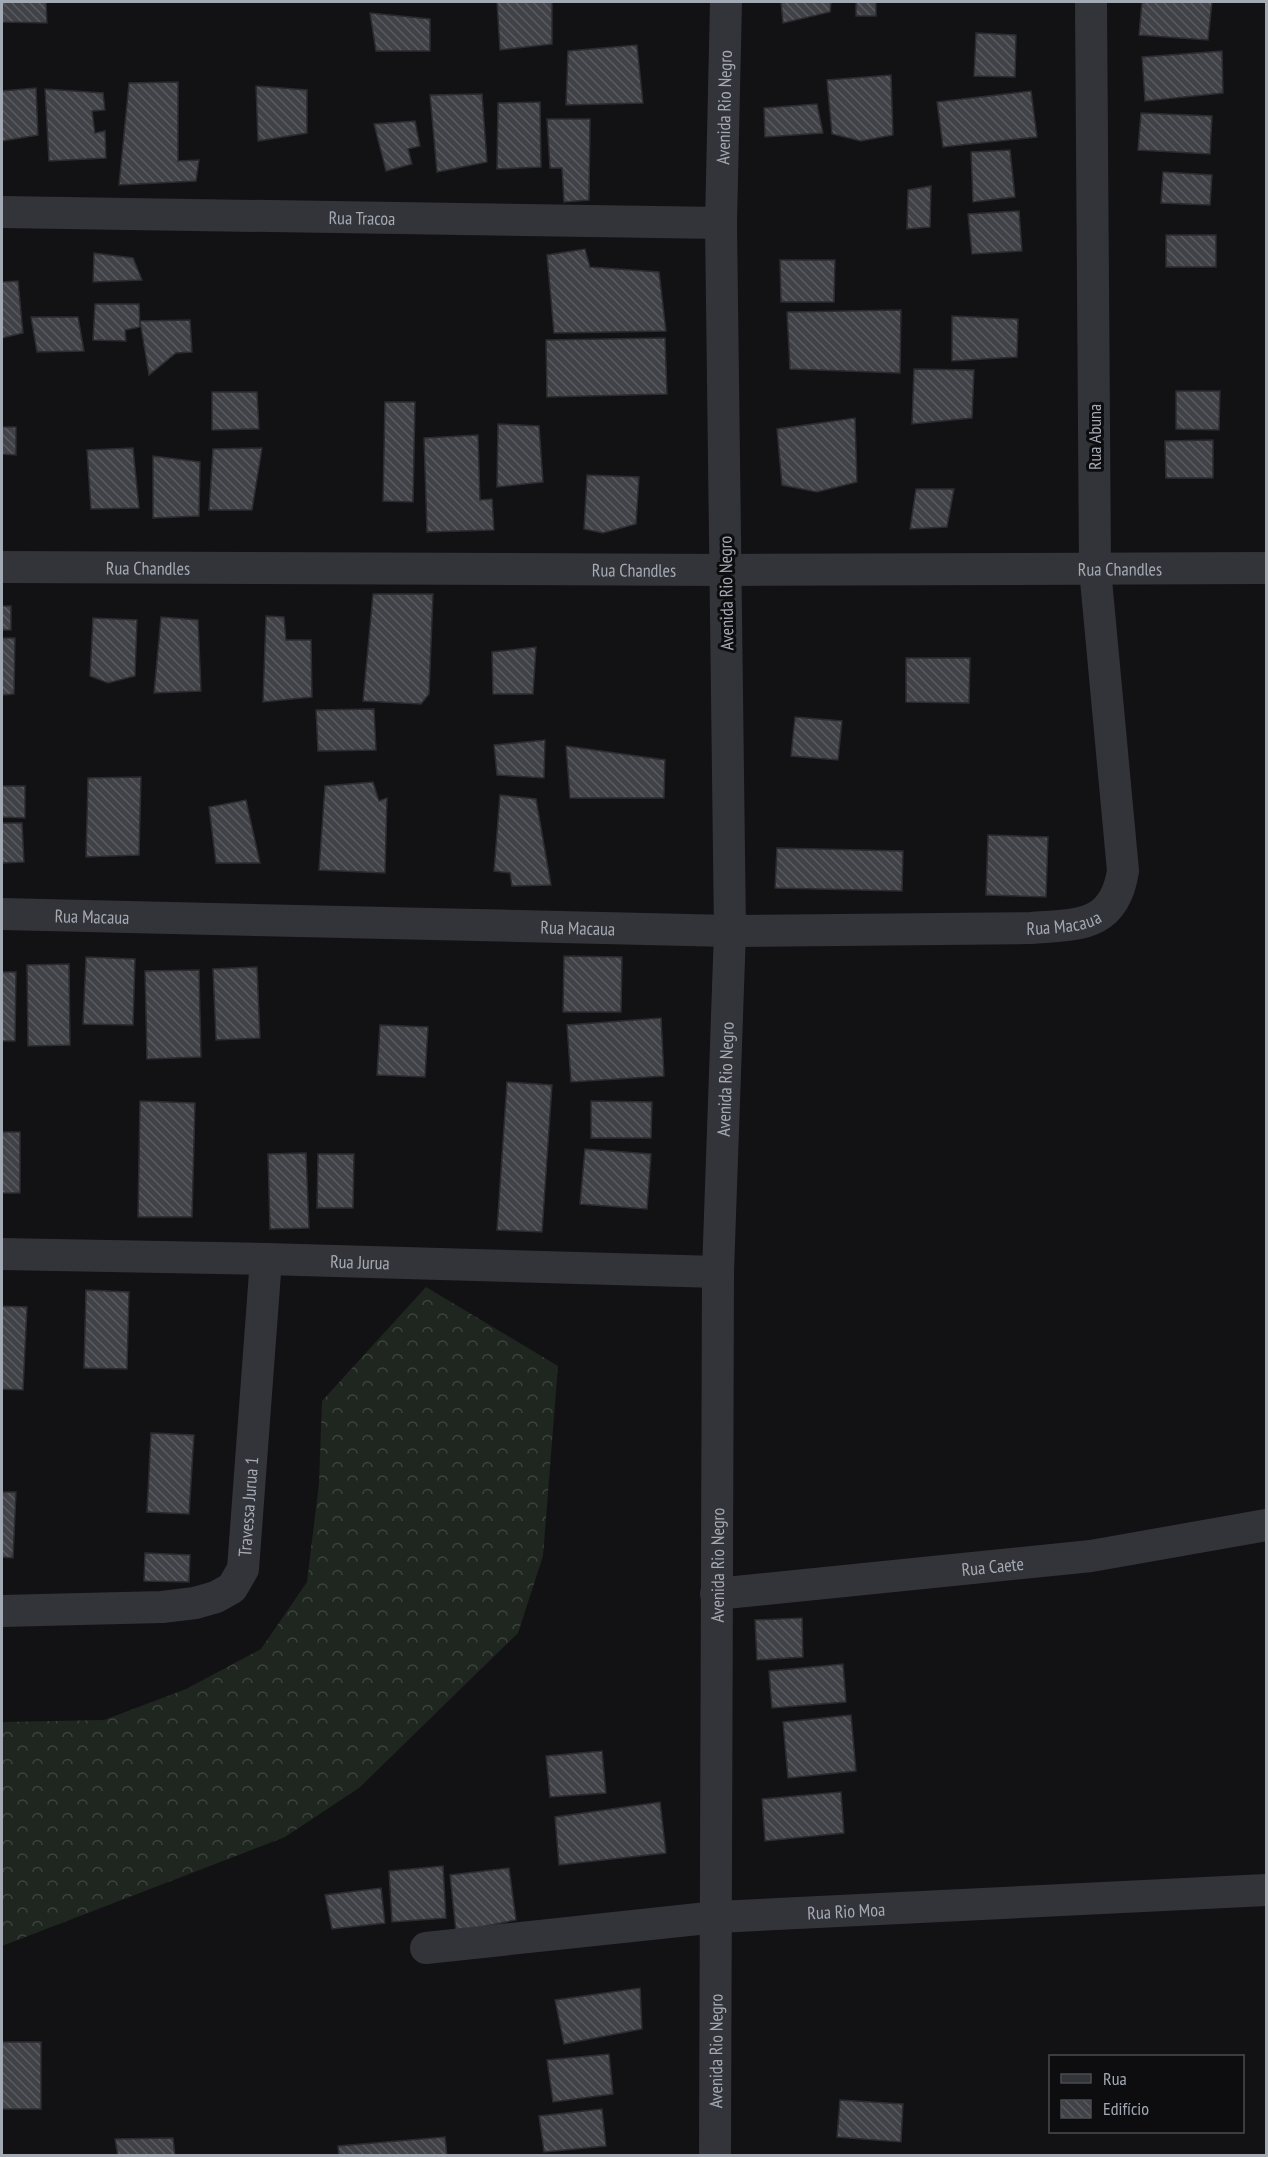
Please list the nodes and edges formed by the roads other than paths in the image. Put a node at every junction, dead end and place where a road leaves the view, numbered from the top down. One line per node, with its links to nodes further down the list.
1 (726, 2): 4 (street, Avenida Rio Negro)
2 (1092, 2): 7 (street, Rua Abuna)
3 (2, 212): 4 (street, Rua Tracoa)
4 (721, 223): 8 (street, Avenida Rio Negro)
5 (2, 567): 8 (street, Rua Chandles)
6 (1266, 568): 7 (street, Rua Chandles)
7 (1095, 569): 8 (street, Rua Chandles); 9 (street, Rua Abuna)
8 (725, 570): 11 (street, Avenida Rio Negro)
9 (1123, 871): 11 (street, Rua Macaua)
10 (2, 914): 11 (street, Rua Macaua)
11 (730, 931): 14 (street, Avenida Rio Negro)
12 (2, 1254): 13 (street, Rua Jurua)
13 (266, 1259): 14 (street, Rua Jurua); 17 (street, Travessa Jurua 1)
14 (718, 1272): 16 (street, Avenida Rio Negro)
15 (1266, 1525): 16 (street, Rua Caete)
16 (716, 1594): 19 (street, Avenida Rio Negro)
17 (2, 1611)
18 (1266, 1890): 19 (street, Rua Rio Moa)
19 (717, 1917): 20 (street, Rua Rio Moa); 21 (street, Avenida Rio Negro)
20 (426, 1948)
21 (715, 2156)

